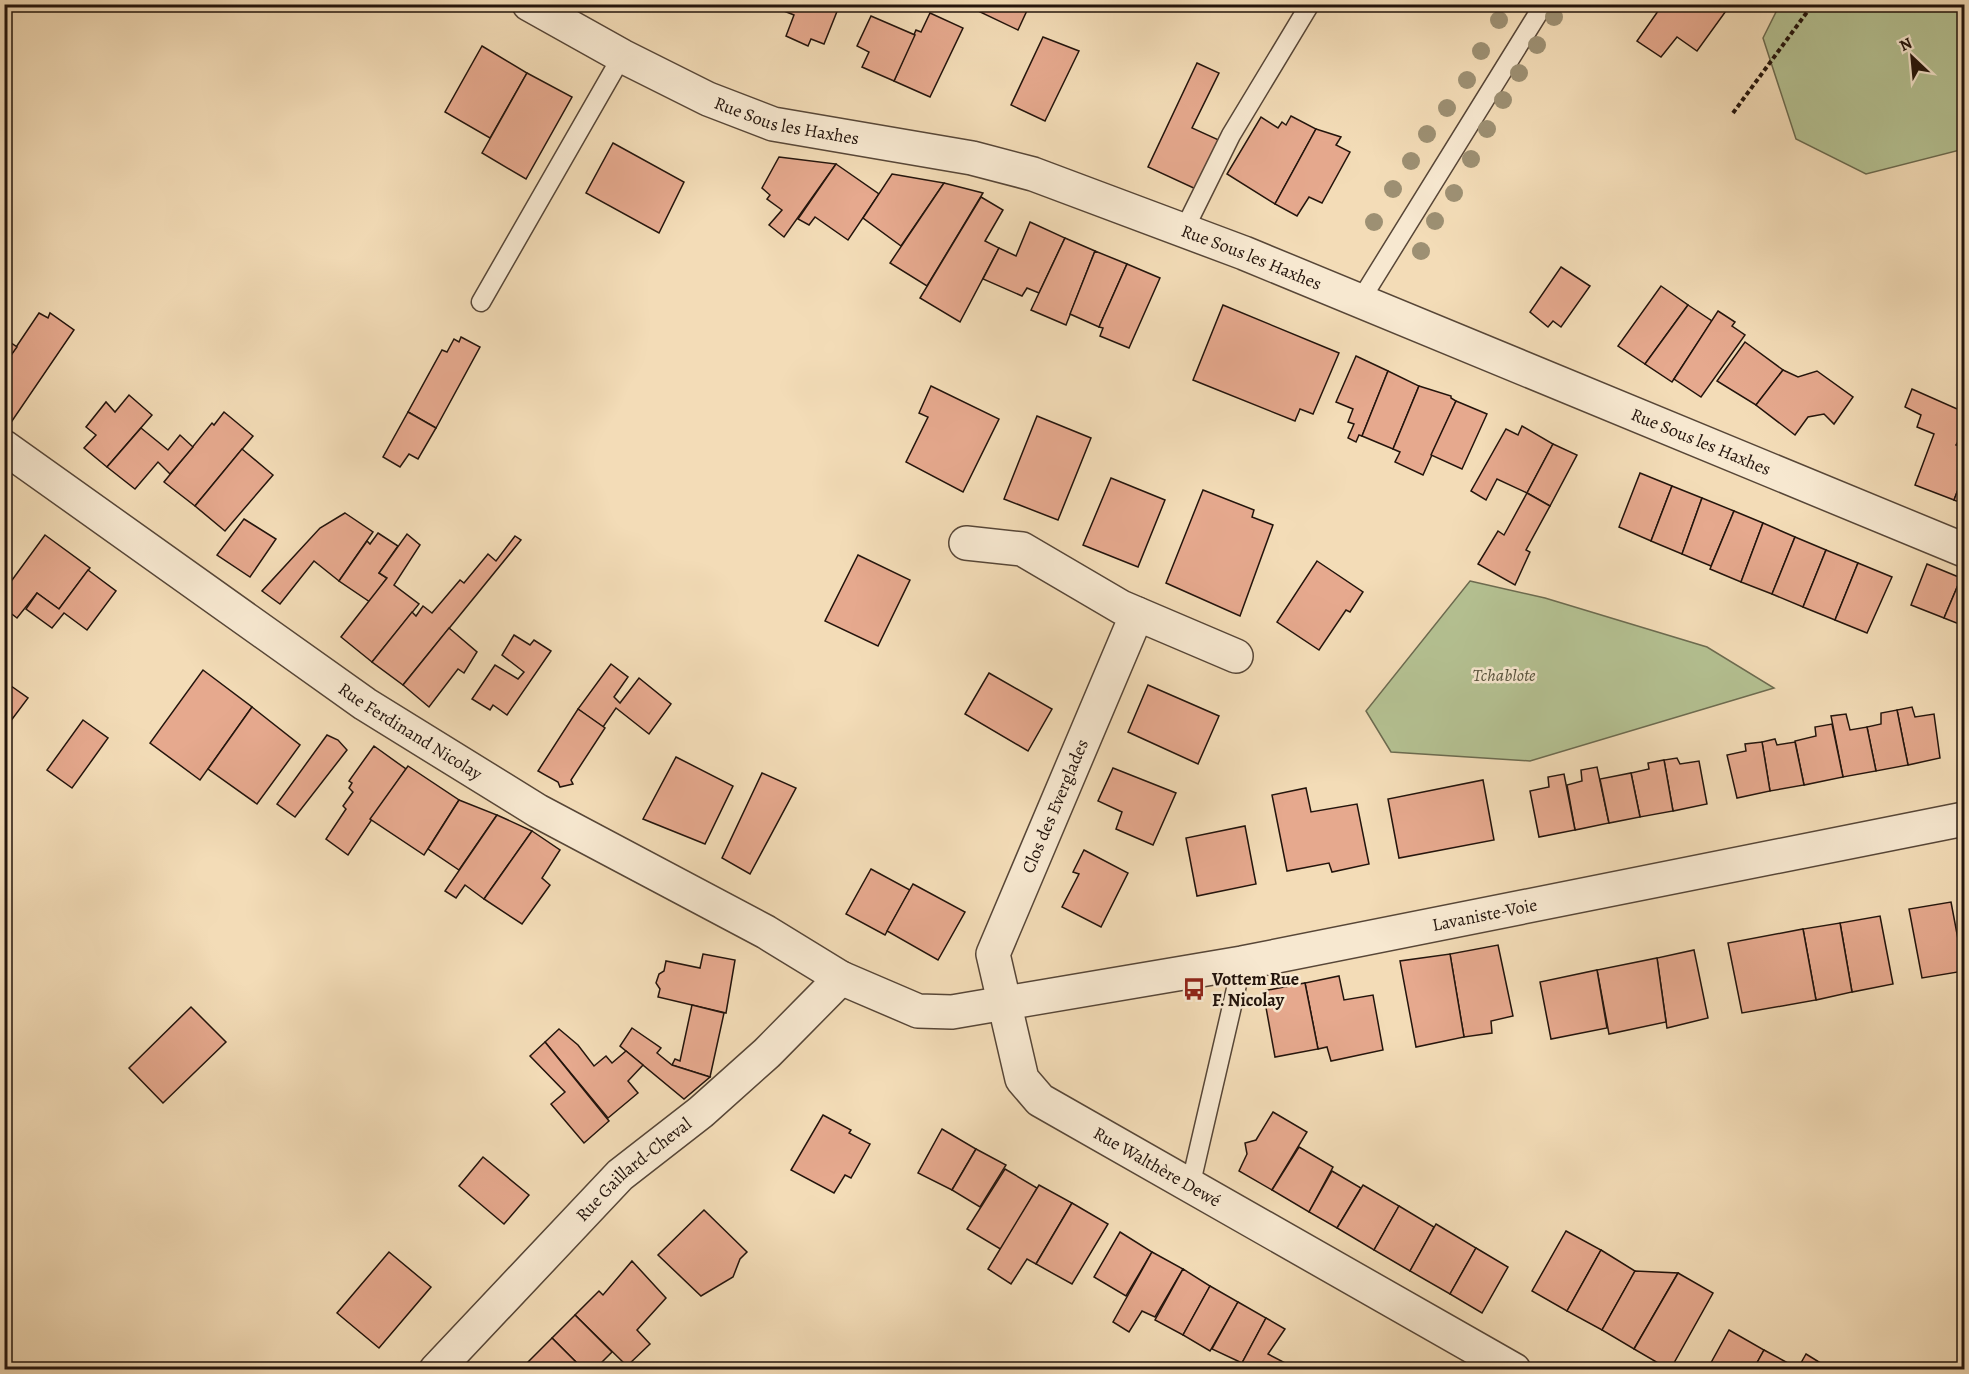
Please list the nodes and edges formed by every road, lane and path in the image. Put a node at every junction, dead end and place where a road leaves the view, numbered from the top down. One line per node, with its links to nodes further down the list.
1 (529, 4): 5 (street, Rue Sous les Haxhes)
2 (1310, 4): 7 (lane)
3 (1544, 4): 8 (lane)
4 (1813, 4): 6 (path)
5 (622, 56): 7 (street, Rue Sous les Haxhes); 9 (lane)
6 (1733, 113)
7 (1184, 230): 8 (street, Rue Sous les Haxhes)
8 (1360, 301): 12 (street, Rue Sous les Haxhes)
9 (481, 302)
10 (4, 447): 17 (street, Rue Ferdinand Nicolay)
11 (966, 543): 13 (street)
12 (1965, 550)
13 (1137, 614): 14 (street); 18 (street, Clos des Everglades)
14 (1236, 656)
15 (1965, 819): 16 (street, Lavaniste-Voie)
16 (1242, 963): 18 (street, Lavaniste-Voie); 19 (lane)
17 (841, 978): 18 (street); 20 (street, Rue Gaillard-Cheval)
18 (1003, 1002): 19 (street, Rue Walthère Dewé)
19 (1190, 1187): 21 (street, Rue Walthère Dewé)
20 (436, 1370)
21 (1514, 1370)

